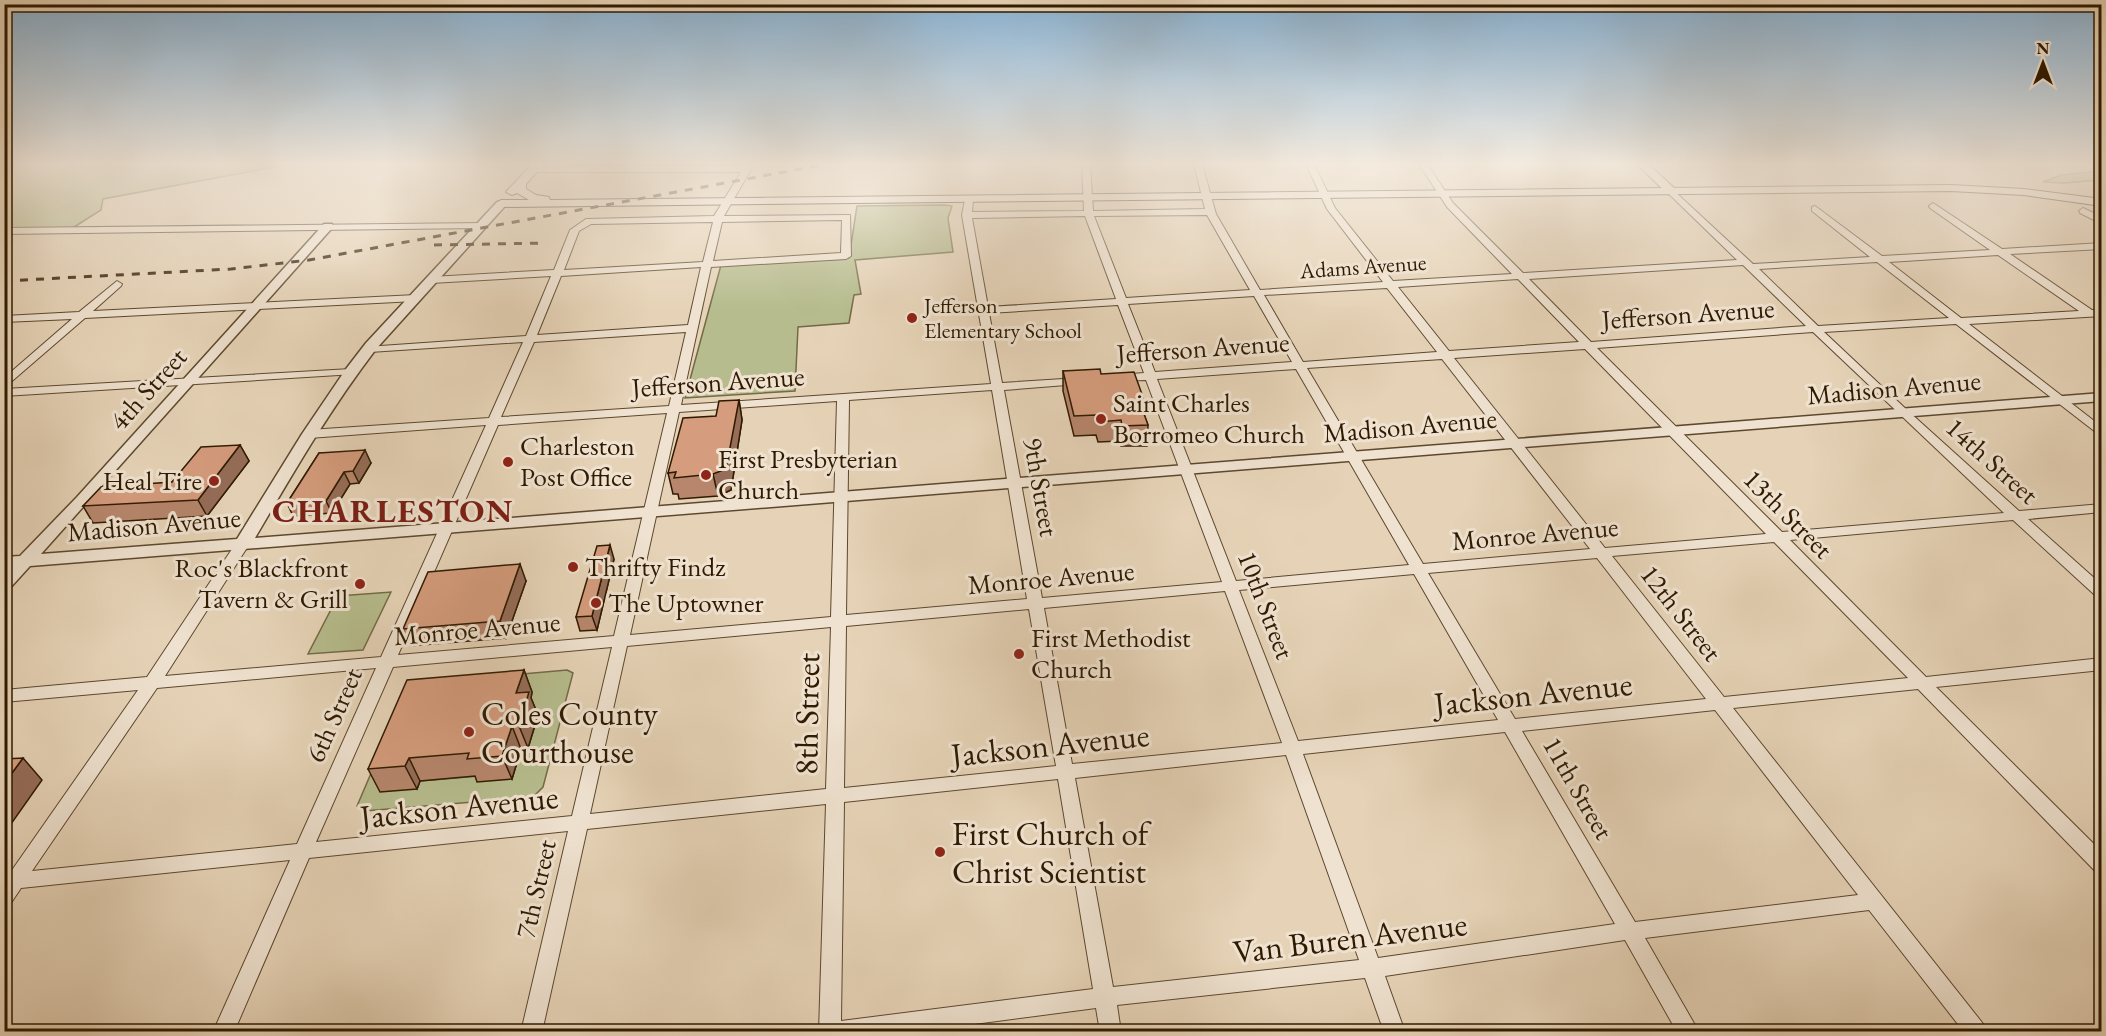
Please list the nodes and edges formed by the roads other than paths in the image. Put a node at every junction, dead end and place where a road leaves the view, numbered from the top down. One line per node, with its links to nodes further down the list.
1 (493, 212): 16 (street)
2 (722, 212): 14 (street, 7th Street)
3 (969, 212): 33 (street, 9th Street)
4 (1056, 212): 13 (street)
5 (1189, 212): 13 (street)
6 (1210, 212): 29 (street, 11th Street)
7 (1334, 212): 28 (street, 12th Street)
8 (1456, 212): 25 (street, 13th Street)
9 (1693, 212): 23 (street, 14th Street)
10 (1819, 212): 21 (street)
11 (1942, 212): 20 (street)
12 (2085, 212): 15 (street)
13 (1089, 214): 31 (street, 10th Street)
14 (718, 218): 22 (street, 7th Street); 22 (street); 24 (street, 6th Street)
15 (2102, 222)
16 (482, 225): 17 (street); 26 (street)
17 (328, 226): 18 (street); 32 (street, 4th Street)
18 (5, 232)
19 (2102, 246): 20 (street, Adams Avenue)
20 (1998, 252): 21 (street, Adams Avenue); 35 (street)
21 (1878, 259): 23 (street, Adams Avenue); 38 (street)
22 (707, 264): 24 (street); 40 (street, 7th Street)
23 (1748, 264): 25 (street, Adams Avenue); 41 (street, 14th Street)
24 (558, 273): 26 (street); 42 (street, 6th Street)
25 (1520, 276): 28 (street, Adams Avenue); 43 (street, 13th Street)
26 (431, 280): 30 (street)
27 (117, 284): 36 (street)
28 (1390, 284): 29 (street, Adams Avenue); 45 (street, 12th Street)
29 (1257, 292): 31 (street, Adams Avenue); 46 (street, 11th Street)
30 (416, 298): 32 (street); 44 (street)
31 (1121, 301): 33 (street, Adams Avenue); 48 (street, 10th Street)
32 (256, 306): 36 (street); 49 (street, 4th Street)
33 (984, 310): 51 (street, 9th Street)
34 (2102, 313): 35 (street, Jefferson Avenue)
35 (2089, 314): 38 (street, Jefferson Avenue); 39 (street)
36 (83, 315): 37 (street); 50 (street)
37 (4, 318)
38 (1956, 321): 41 (street, Jefferson Avenue); 55 (street)
39 (2102, 322)
40 (692, 328): 42 (street); 56 (street, 7th Street)
41 (1816, 329): 43 (street, Jefferson Avenue); 57 (street, 14th Street)
42 (530, 339): 44 (street); 58 (street, 6th Street)
43 (1588, 345): 45 (street, Jefferson Avenue); 59 (street, 13th Street)
44 (370, 349): 47 (street)
45 (1446, 355): 46 (street, Jefferson Avenue); 62 (street, 12th Street)
46 (1300, 366): 48 (street, Jefferson Avenue); 63 (street, 11th Street)
47 (351, 372): 49 (street); 61 (street)
48 (1149, 376): 51 (street, Jefferson Avenue); 64 (street, 10th Street)
49 (188, 382): 52 (street); 74 (street, 4th Street)
50 (4, 385)
51 (998, 387): 54 (street, Jefferson Avenue); 65 (street, 9th Street)
52 (4, 393)
53 (2102, 397): 55 (street, Madison Avenue)
54 (843, 398): 56 (street, Jefferson Avenue); 66 (street, 8th Street)
55 (2059, 400): 57 (street, Madison Avenue); 60 (street)
56 (673, 410): 58 (street, Jefferson Avenue); 68 (street, 7th Street)
57 (1903, 413): 59 (street, Madison Avenue); 69 (street, 14th Street)
58 (493, 422): 61 (street, Jefferson Avenue); 70 (street, 6th Street)
59 (1672, 431): 62 (street, Madison Avenue); 71 (street, 13th Street)
60 (2102, 433)
61 (309, 434): 72 (street)
62 (1515, 443): 63 (street, Madison Avenue); 73 (street, 12th Street)
63 (1353, 456): 64 (street, Madison Avenue); 76 (street, 11th Street)
64 (1185, 469): 65 (street, Madison Avenue); 78 (street, 10th Street)
65 (1014, 482): 66 (street, Madison Avenue); 80 (street, 9th Street)
66 (841, 496): 68 (street, Madison Avenue); 81 (street, 8th Street)
67 (2102, 508): 69 (street, Monroe Avenue)
68 (650, 511): 70 (street, Madison Avenue); 82 (street, 7th Street)
69 (2017, 516): 71 (street, Monroe Avenue); 79 (street, 14th Street)
70 (447, 527): 72 (street, Madison Avenue); 83 (street, 6th Street)
71 (1778, 538): 73 (street, Monroe Avenue); 85 (street, 13th Street)
72 (243, 543): 74 (street, Madison Avenue); 86 (street)
73 (1602, 554): 76 (street, Monroe Avenue); 88 (street, 12th Street)
74 (26, 561): 75 (street, Madison Avenue); 77 (street, 4th Street)
75 (4, 562)
76 (1419, 570): 78 (street, Monroe Avenue); 89 (street, 11th Street)
77 (4, 584)
78 (1230, 587): 80 (street, Monroe Avenue); 90 (street, 10th Street)
79 (2102, 594)
80 (1036, 604): 81 (street, Monroe Avenue); 91 (street, 9th Street)
81 (838, 622): 82 (street, Monroe Avenue); 92 (street, 8th Street)
82 (620, 642): 83 (street, Monroe Avenue); 93 (street, 7th Street)
83 (386, 663): 86 (street, Monroe Avenue); 94 (street, 6th Street)
84 (2102, 664): 85 (street, Jackson Avenue)
85 (1921, 682): 88 (street, Jackson Avenue); 95 (street, 13th Street)
86 (151, 684): 87 (street, Monroe Avenue); 96 (street)
87 (4, 696)
88 (1720, 704): 89 (street, Jackson Avenue); 98 (street, 12th Street)
89 (1510, 726): 90 (street, Jackson Avenue); 99 (street, 11th Street)
90 (1292, 748): 91 (street, Jackson Avenue); 100 (street, 10th Street)
91 (1065, 772): 92 (street, Jackson Avenue); 101 (street, 9th Street)
92 (834, 796): 93 (street, Jackson Avenue); 104 (street, 8th Street)
93 (578, 823): 94 (street, Jackson Avenue); 103 (street, 7th Street)
94 (302, 852): 96 (street, Jackson Avenue); 102 (street, 6th Street)
95 (2102, 865)
96 (10, 882): 97 (street)
97 (4, 897)
98 (1874, 901): 99 (street, Van Buren Avenue); 108 (street, 12th Street)
99 (1630, 932): 100 (street, Van Buren Avenue); 107 (street, 11th Street)
100 (1373, 968): 101 (street, Van Buren Avenue); 106 (street, 10th Street)
101 (1105, 997): 104 (street, Van Buren Avenue); 105 (street, 9th Street)
102 (222, 1032)
103 (531, 1032)
104 (831, 1032)
105 (1111, 1032)
106 (1395, 1032)
107 (1689, 1032)
108 (1977, 1032)

